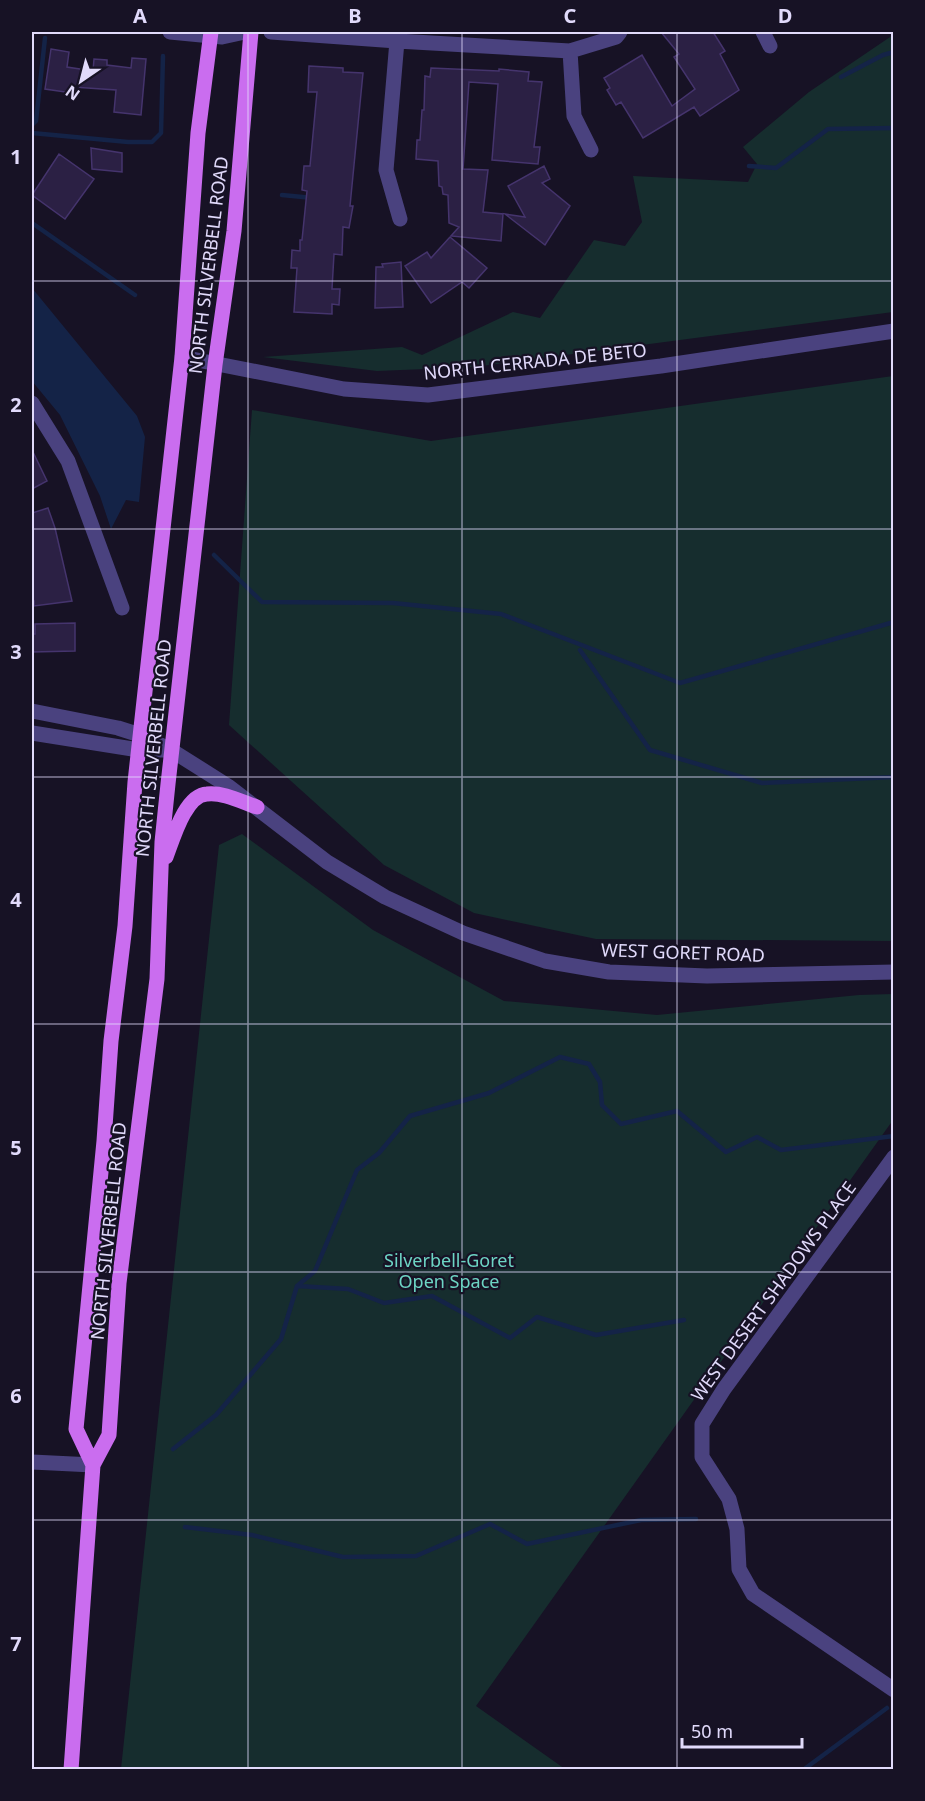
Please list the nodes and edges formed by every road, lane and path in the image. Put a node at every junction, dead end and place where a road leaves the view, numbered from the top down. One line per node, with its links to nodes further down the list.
1 (170, 32): 7 (street)
2 (245, 32): 7 (street)
3 (251, 32): 15 (main road, NORTH SILVERBELL ROAD)
4 (271, 32): 8 (street)
5 (620, 32): 10 (street)
6 (763, 32): 9 (street)
7 (211, 34): 14 (main road, NORTH SILVERBELL ROAD)
8 (397, 40): 10 (street); 12 (street)
9 (770, 46)
10 (570, 51): 11 (street)
11 (591, 150)
12 (400, 219)
13 (894, 331): 15 (street, NORTH CERRADA DE BETO)
14 (182, 357): 15 (street, NORTH CERRADA DE BETO); 20 (main road, NORTH SILVERBELL ROAD)
15 (215, 365): 21 (main road, NORTH SILVERBELL ROAD)
16 (32, 403): 17 (street)
17 (122, 608)
18 (32, 711): 20 (street, WEST GORET ROAD)
19 (32, 733): 20 (street, WEST GORET ROAD)
20 (140, 742): 21 (street, WEST GORET ROAD); 27 (main road, NORTH SILVERBELL ROAD)
21 (171, 750): 22 (street, WEST GORET ROAD); 23 (main road, NORTH SILVERBELL ROAD)
22 (257, 807): 23 (main road); 24 (street, WEST GORET ROAD)
23 (161, 868): 27 (main road, NORTH SILVERBELL ROAD)
24 (894, 972)
25 (894, 1157): 28 (street, WEST DESERT SHADOWS PLACE)
26 (32, 1462): 27 (street)
27 (93, 1465): 29 (main road, NORTH SILVERBELL ROAD)
28 (894, 1690)
29 (71, 1770)

